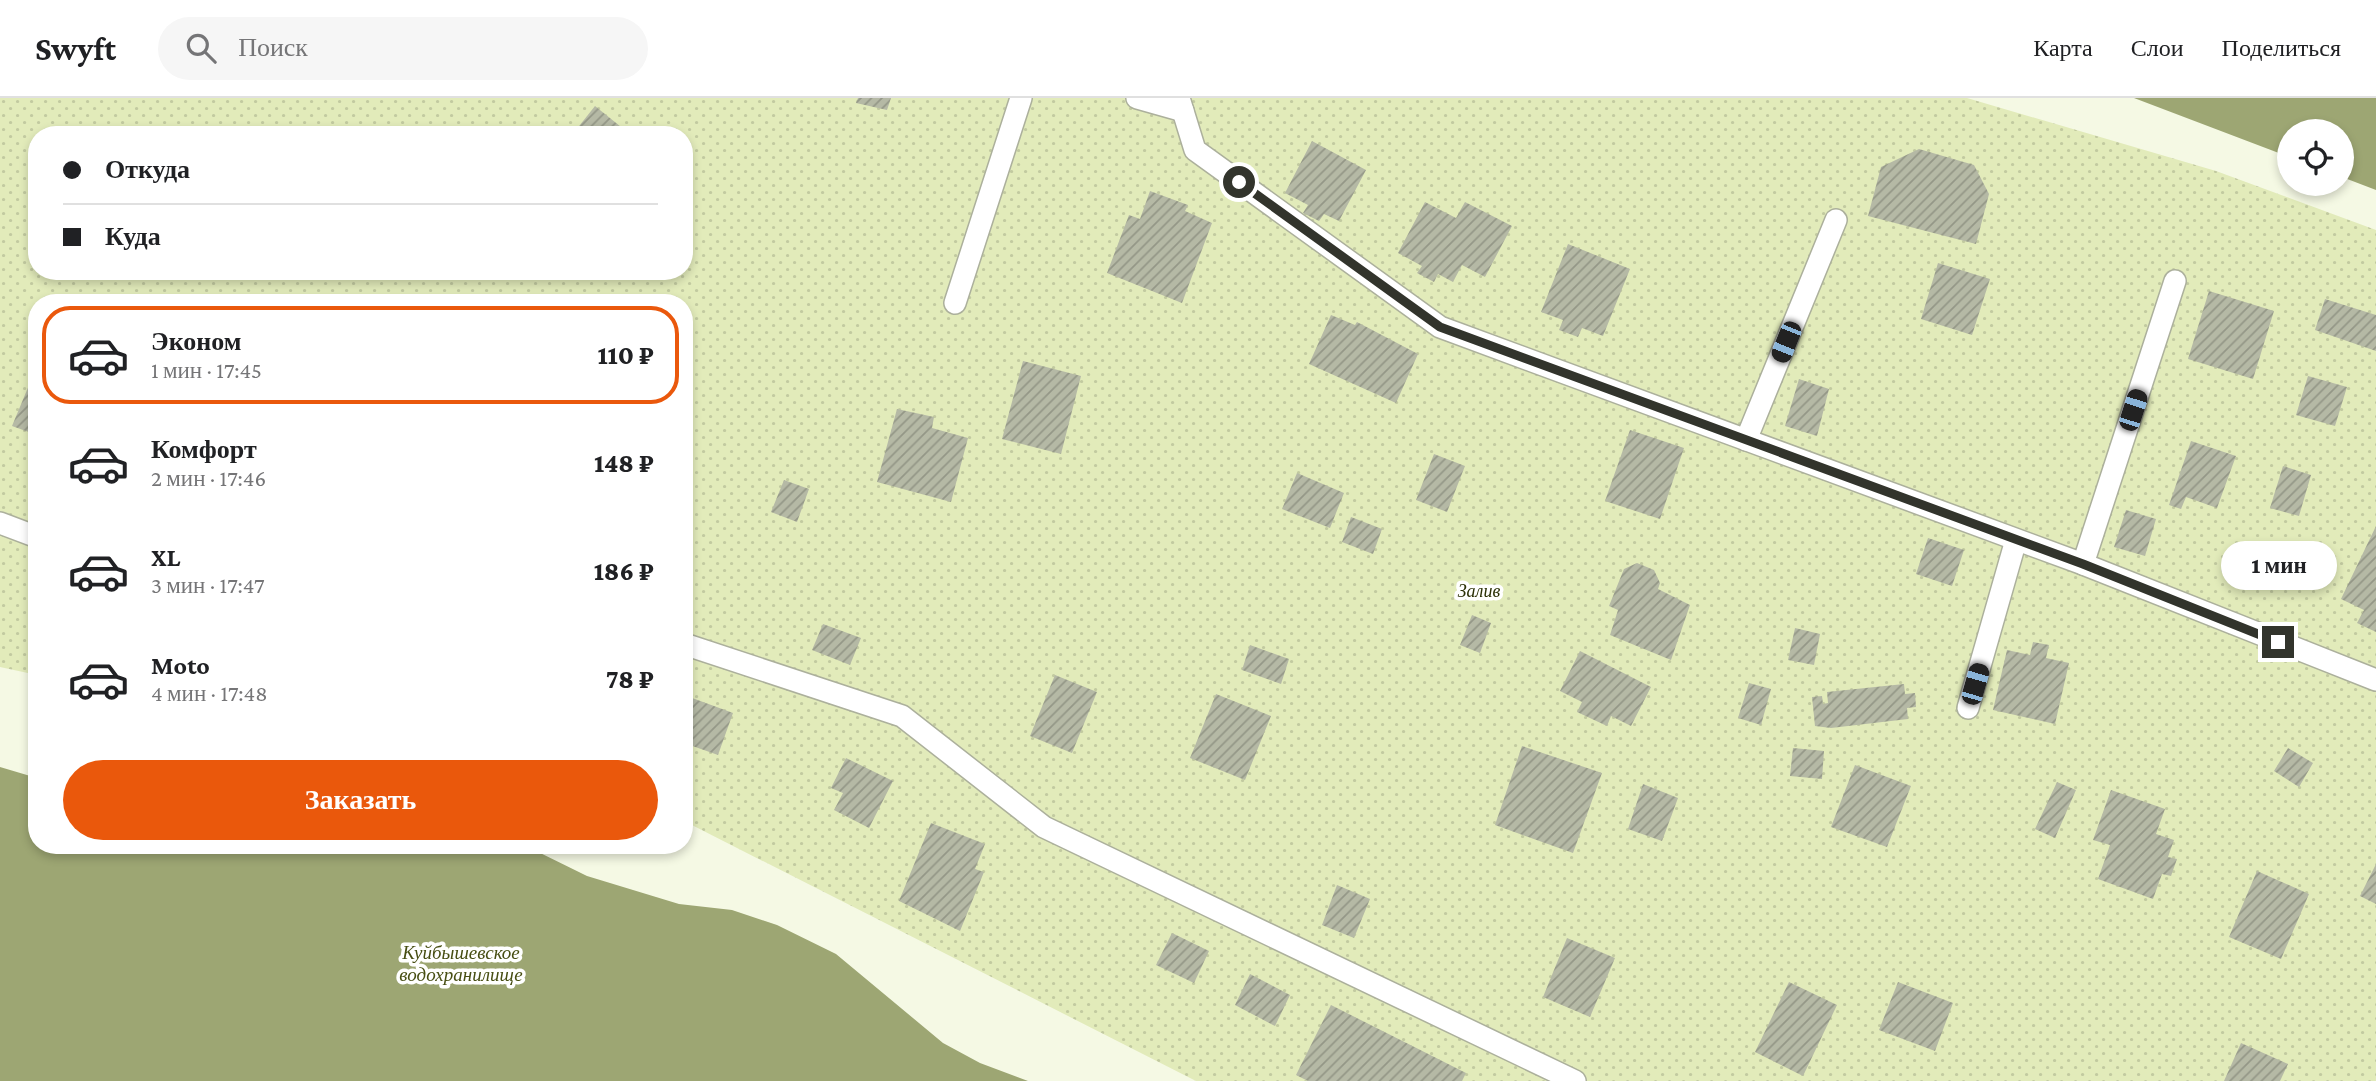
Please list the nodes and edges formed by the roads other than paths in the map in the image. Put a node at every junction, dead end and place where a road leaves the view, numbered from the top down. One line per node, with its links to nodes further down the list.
1 (1021, 98): 6 (lane)
2 (1138, 98): 3 (lane)
3 (1181, 105): 7 (lane)
4 (1836, 220): 7 (lane)
5 (2175, 281): 11 (lane)
6 (955, 303)
7 (1746, 440): 10 (lane)
8 (0, 523): 9 (lane)
9 (28, 534)
10 (2016, 540): 11 (lane); 14 (lane)
11 (2083, 564): 13 (lane)
12 (693, 647): 15 (lane)
13 (2376, 680)
14 (1968, 708)
15 (1575, 1081)

